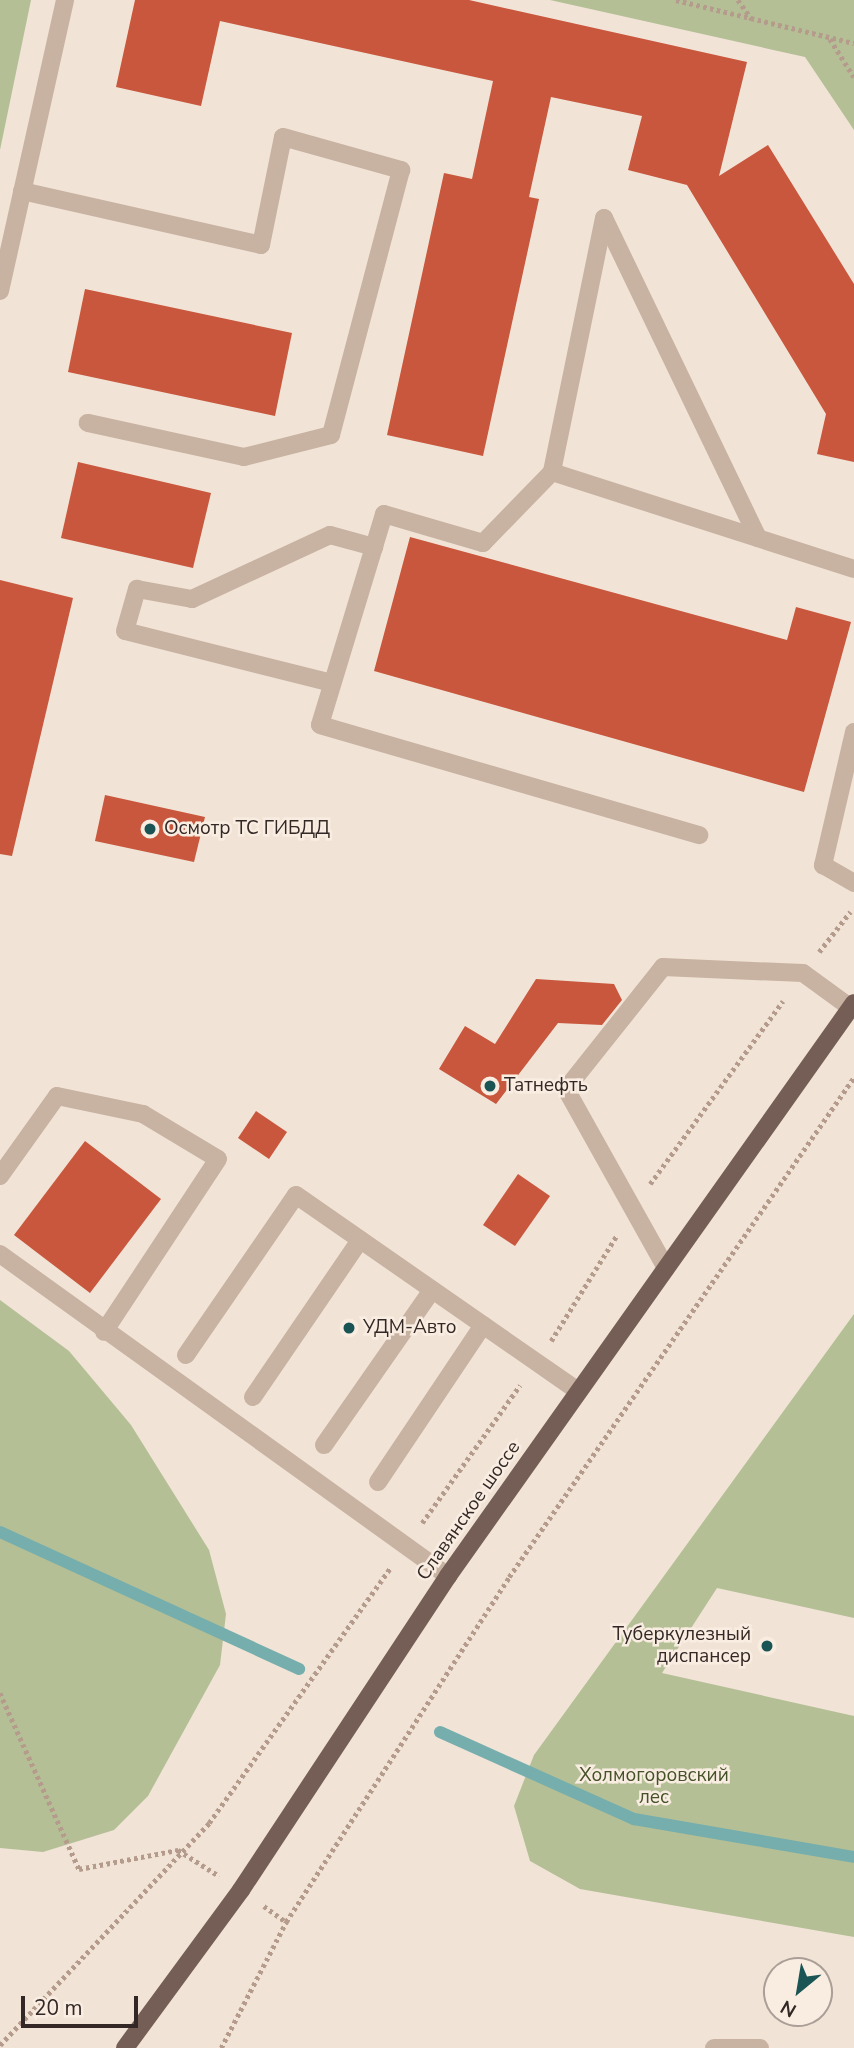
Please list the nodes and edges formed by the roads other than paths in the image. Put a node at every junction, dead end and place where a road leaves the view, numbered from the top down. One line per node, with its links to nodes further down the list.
1 (65, 0): 2 (lane)
2 (22, 191): 3 (lane); 4 (lane)
3 (0, 291)
4 (88, 423)
5 (552, 472): 6 (lane); 6 (lane); 7 (lane)
6 (758, 538): 8 (lane)
7 (374, 547): 9 (lane); 9 (lane)
8 (854, 569)
9 (332, 683): 11 (lane)
10 (854, 732): 12 (lane)
11 (699, 835)
12 (854, 883)
13 (852, 1005): 17 (main road, Славянское шоссе); 17 (lane)
14 (0, 1176): 20 (lane)
15 (360, 1240): 18 (lane); 21 (lane); 23 (lane)
16 (0, 1254): 20 (lane)
17 (666, 1268): 22 (main road, Славянское шоссе)
18 (432, 1290): 19 (lane); 24 (lane)
19 (483, 1325): 22 (lane); 25 (lane)
20 (104, 1332): 26 (lane)
21 (186, 1355)
22 (578, 1391): 26 (main road, Славянское шоссе)
23 (253, 1397)
24 (324, 1445)
25 (377, 1482)
26 (448, 1576): 27 (main road, Славянское шоссе)
27 (125, 2048)
28 (714, 2048): 29 (lane)
29 (760, 2048)

